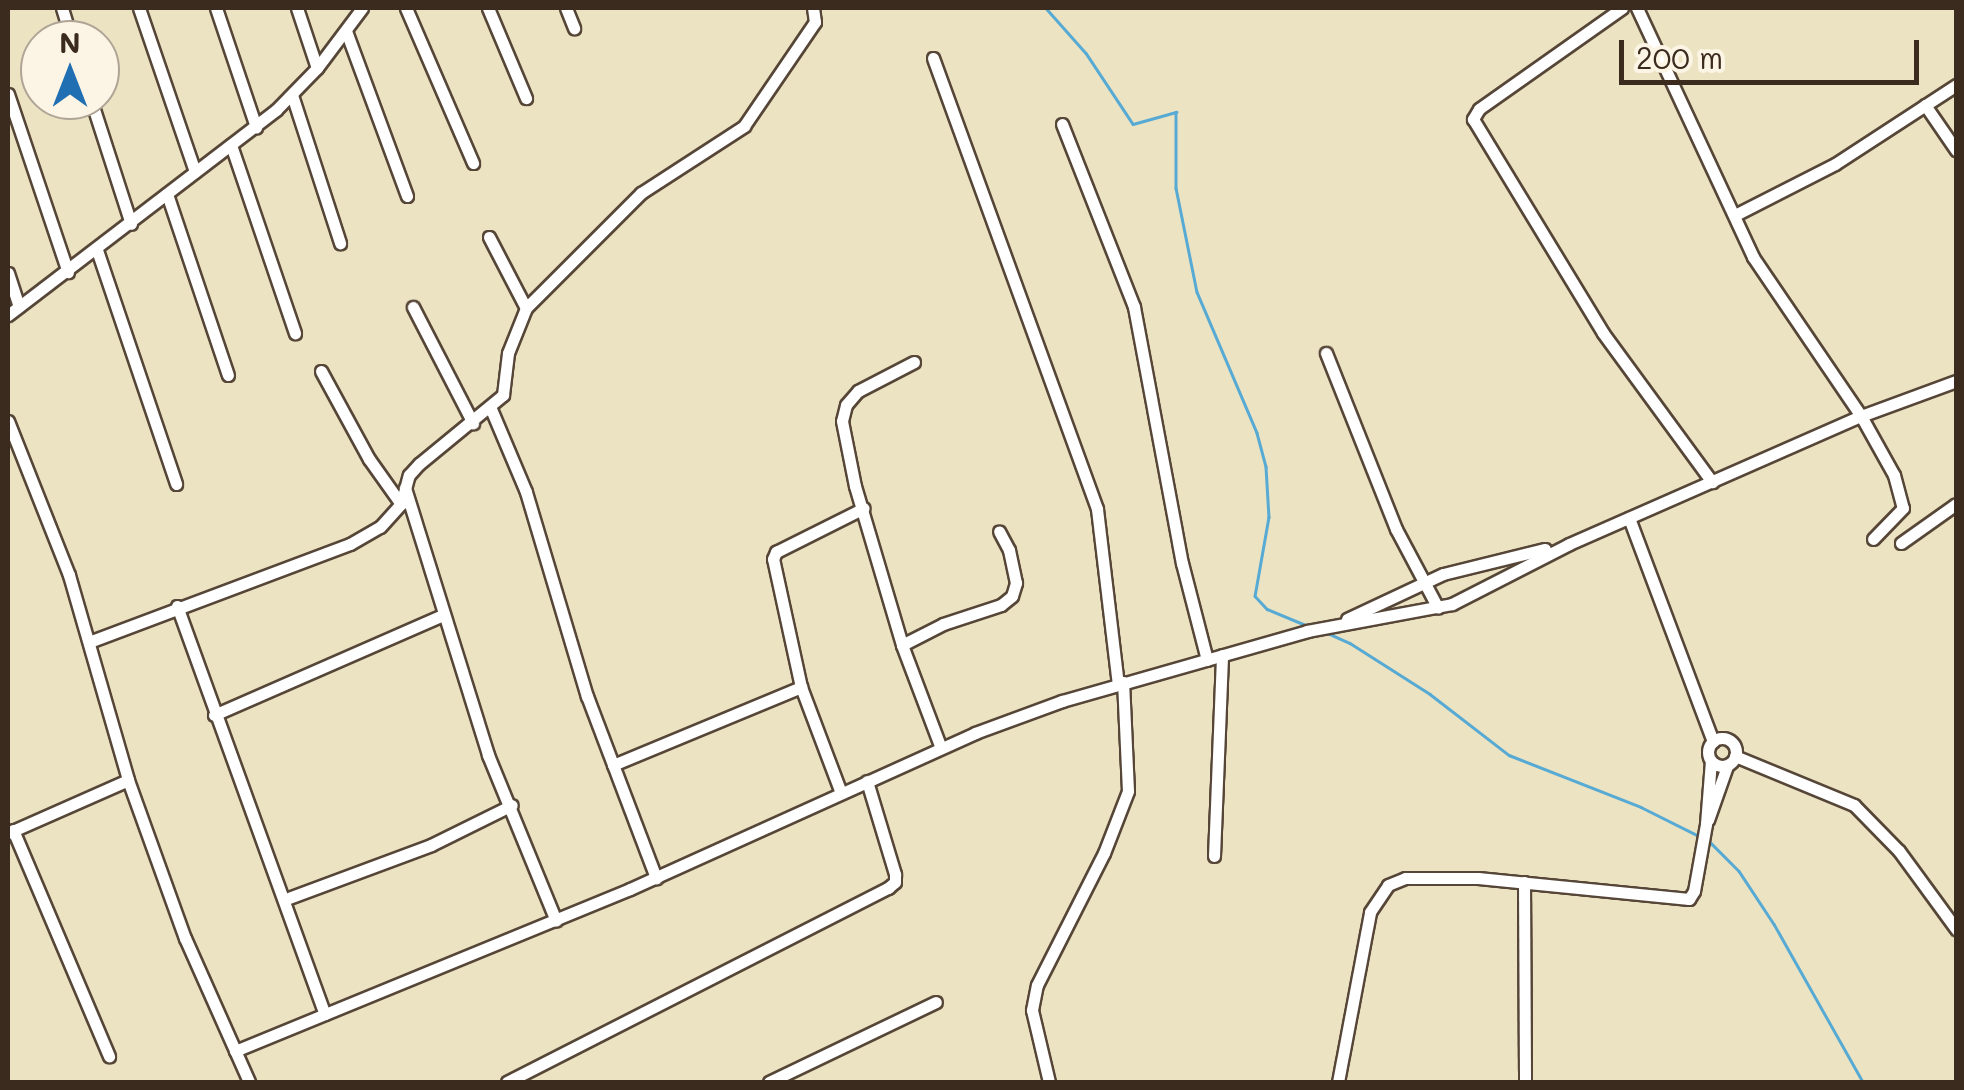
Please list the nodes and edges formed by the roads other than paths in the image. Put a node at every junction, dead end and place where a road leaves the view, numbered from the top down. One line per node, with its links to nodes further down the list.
1 (138, 8): 26 (street)
2 (216, 8): 22 (street)
3 (297, 8): 14 (street)
4 (362, 8): 12 (street)
5 (406, 8): 25 (street)
6 (488, 8): 18 (street)
7 (566, 8): 11 (street)
8 (813, 8): 38 (street)
9 (1637, 8): 29 (street)
10 (1615, 10): 50 (street)
11 (574, 28)
12 (346, 31): 14 (street); 28 (street)
13 (933, 58): 70 (street)
14 (317, 68): 17 (street)
15 (1956, 85): 19 (street)
16 (8, 94): 34 (street)
17 (292, 94): 22 (street); 32 (street)
18 (526, 98)
19 (1925, 105): 24 (street); 29 (street)
20 (97, 120): 30 (street)
21 (1062, 124): 69 (street)
22 (256, 126): 23 (street)
23 (231, 145): 26 (street); 40 (street)
24 (1956, 150)
25 (473, 163)
26 (194, 172): 27 (street)
27 (167, 194): 30 (street); 44 (street)
28 (407, 196)
29 (1736, 216): 47 (street)
30 (131, 224): 33 (street)
31 (488, 237): 38 (street)
32 (340, 243)
33 (97, 250): 34 (street); 51 (street)
34 (68, 272): 36 (street)
35 (8, 273): 36 (street)
36 (18, 306): 39 (street)
37 (414, 306): 49 (street)
38 (526, 308): 46 (street)
39 (8, 315)
40 (295, 334)
41 (1326, 354): 61 (street)
42 (914, 362): 55 (street)
43 (321, 371): 53 (street)
44 (228, 376)
45 (1956, 381): 47 (street)
46 (491, 409): 49 (street); 77 (street)
47 (1861, 416): 50 (street); 58 (street)
48 (8, 421): 66 (street)
49 (473, 423): 52 (street)
50 (1712, 482): 56 (street)
51 (176, 484)
52 (405, 488): 53 (street); 64 (street)
53 (401, 504): 62 (street)
54 (1956, 504): 59 (street)
55 (864, 508): 67 (street); 71 (street)
56 (1630, 518): 60 (street); 73 (street)
57 (999, 531): 67 (street)
58 (1873, 539)
59 (1901, 543)
60 (1569, 544): 61 (street); 63 (street)
61 (1424, 582): 63 (street); 65 (street)
62 (177, 606): 66 (street); 72 (street)
63 (1438, 608): 65 (street)
64 (442, 615): 72 (street); 81 (street)
65 (1338, 623): 68 (street)
66 (89, 642): 78 (street)
67 (902, 645): 74 (street)
68 (1222, 655): 69 (street); 84 (street)
69 (1207, 660): 70 (street)
70 (1121, 683): 74 (street); 97 (street)
71 (801, 686): 77 (street); 80 (street)
72 (214, 715): 87 (street)
73 (1713, 742): 75 (street); 76 (street)
74 (940, 748): 79 (street)
75 (1711, 761): 76 (street); 82 (street)
76 (1731, 761): 82 (street); 89 (street)
77 (613, 765): 85 (street)
78 (128, 780): 83 (street); 92 (street)
79 (867, 781): 80 (street); 95 (street)
80 (841, 792): 85 (street)
81 (512, 805): 87 (street); 88 (street)
82 (1706, 824): 86 (street)
83 (10, 831): 93 (street)
84 (1214, 856)
85 (656, 878): 88 (street)
86 (1524, 882): 98 (street); 99 (street)
87 (286, 899): 91 (street)
88 (556, 921): 91 (street)
89 (1956, 929)
90 (936, 1002): 96 (street)
91 (325, 1014): 92 (street)
92 (235, 1051): 94 (street)
93 (109, 1056)
94 (248, 1082)
95 (507, 1082)
96 (769, 1082)
97 (1049, 1082)
98 (1338, 1082)
99 (1525, 1082)

